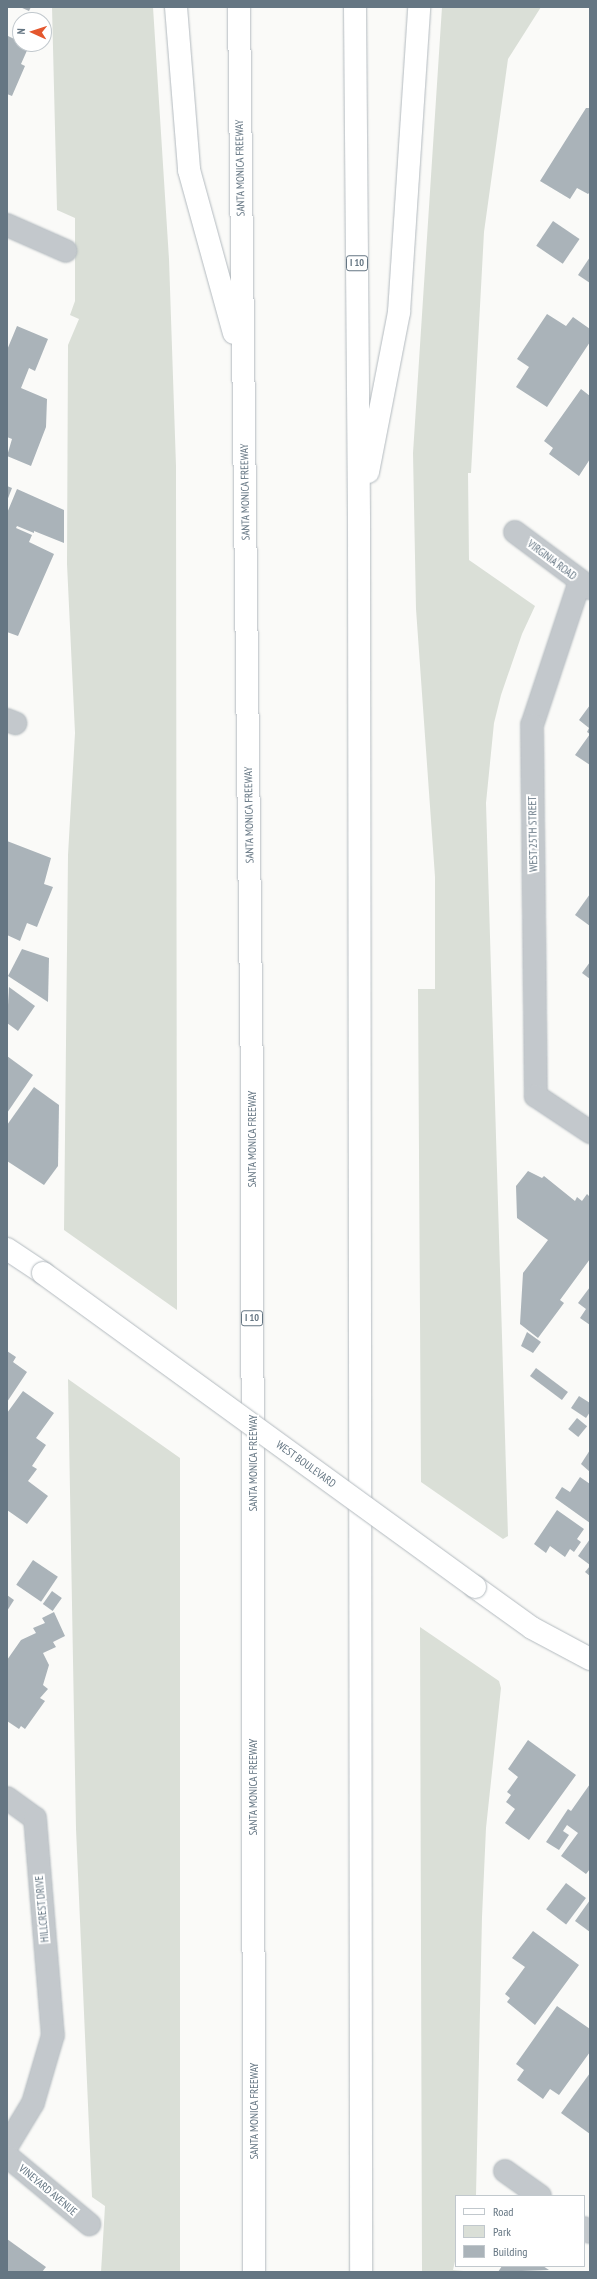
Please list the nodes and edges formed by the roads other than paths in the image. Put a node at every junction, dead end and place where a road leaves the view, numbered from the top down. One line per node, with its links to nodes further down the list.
1 (176, 7): 7 (main road)
2 (239, 7): 7 (main road, SANTA MONICA FREEWAY / I 10)
3 (355, 7): 8 (main road, I 10)
4 (420, 7): 8 (main road)
5 (7, 225): 6 (street)
6 (66, 250)
7 (243, 364): 20 (main road, SANTA MONICA FREEWAY / I 10)
8 (359, 518): 21 (main road, I 10)
9 (515, 532): 10 (street, VIRGINIA ROAD)
10 (585, 584): 11 (street, WEST 25TH STREET)
11 (590, 1132)
12 (7, 1249): 13 (main road, WEST BOULEVARD, bridge)
13 (590, 1659)
14 (7, 1798): 15 (street, HILLCREST DRIVE)
15 (7, 2146)
16 (7, 2156): 19 (street, VINEYARD AVENUE)
17 (505, 2171): 18 (street)
18 (539, 2195)
19 (89, 2224)
20 (254, 2272)
21 (361, 2272)

